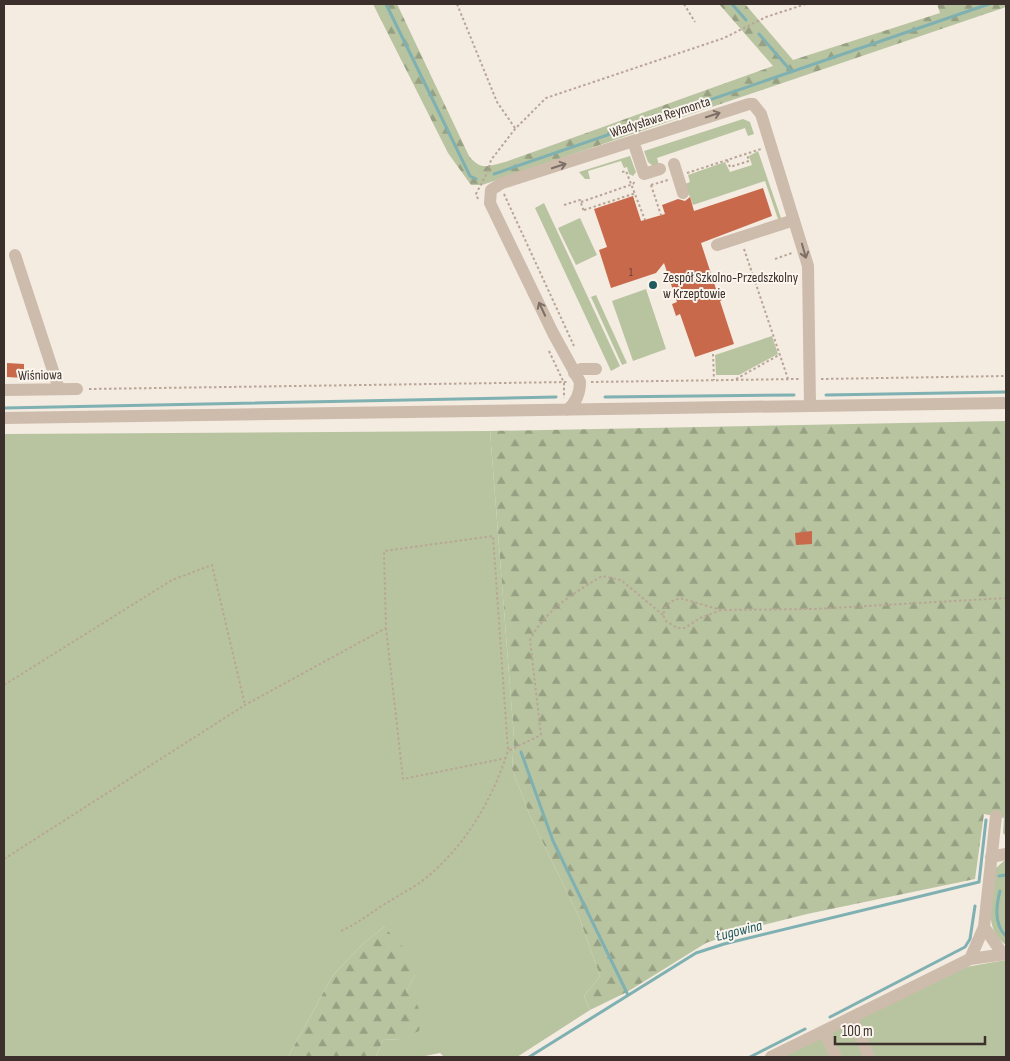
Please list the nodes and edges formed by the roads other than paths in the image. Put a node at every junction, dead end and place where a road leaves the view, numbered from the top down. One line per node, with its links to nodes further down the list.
1 (633, 141): 2 (street); 5 (street, Władysława Reymonta, one-way to 5); 8 (street, Władysława Reymonta, one-way to 1)
2 (660, 169)
3 (676, 170): 4 (street)
4 (683, 193)
5 (794, 220): 6 (street); 13 (street, Władysława Reymonta, one-way to 13)
6 (717, 246)
7 (15, 255): 9 (street)
8 (583, 378): 14 (street); 15 (street, Władysława Reymonta)
9 (60, 389): 10 (street, Wiśniowa); 11 (street, Wiśniowa)
10 (77, 389)
11 (4, 390)
12 (1006, 403): 13 (street)
13 (810, 406): 15 (street)
14 (567, 410): 15 (street); 16 (street)
15 (598, 410)
16 (4, 418)
17 (996, 816): 19 (street)
18 (1006, 854): 19 (street)
19 (991, 858): 20 (street)
20 (984, 927): 21 (street); 22 (street)
21 (1004, 954): 22 (street)
22 (970, 959): 23 (street)
23 (852, 1017): 24 (street); 27 (street)
24 (824, 1031): 25 (street); 26 (street)
25 (771, 1057)
26 (836, 1057)
27 (870, 1057)

